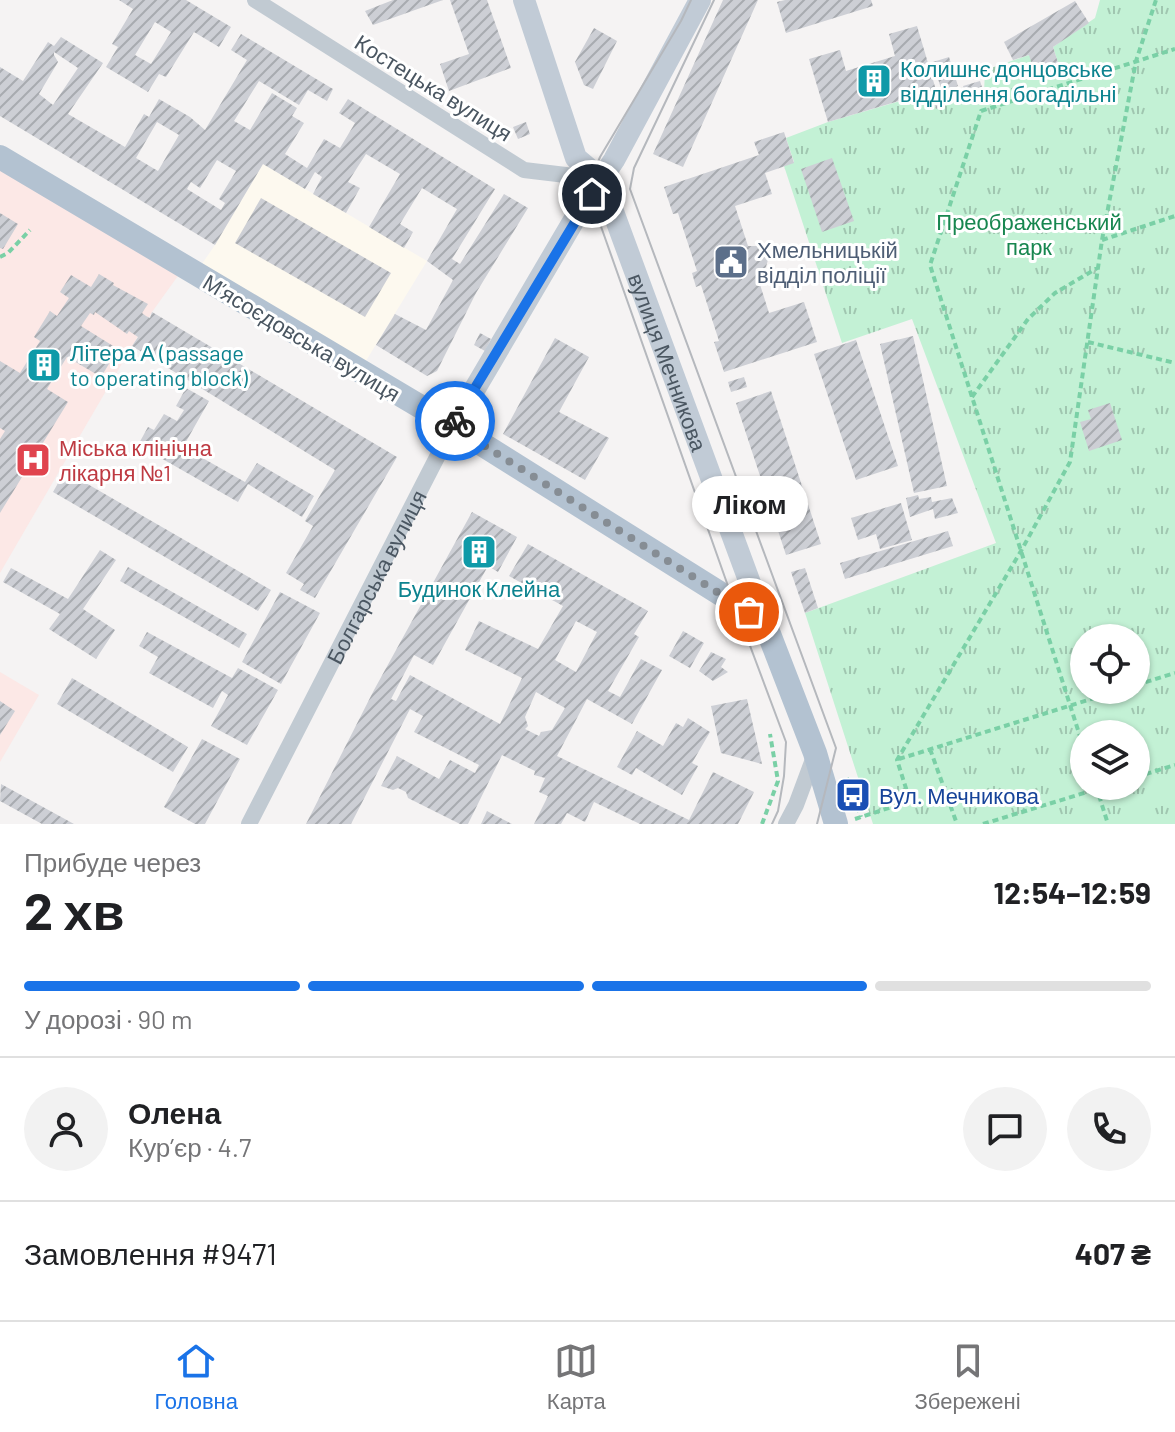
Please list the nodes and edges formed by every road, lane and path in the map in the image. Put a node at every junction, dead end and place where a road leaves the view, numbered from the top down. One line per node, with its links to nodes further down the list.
1 (255, 0): 8 (street, Костецька вулиця)
2 (524, 0): 8 (main road, вулиця Мечникова)
3 (1156, 0): 6 (path)
4 (692, 6): 8 (main road, Болгарська вулиця)
5 (1175, 49): 6 (path)
6 (1136, 61): 11 (path); 16 (path)
7 (0, 157): 17 (main road, Мʼясоєдовська вулиця)
8 (601, 179): 17 (main road, Болгарська вулиця); 19 (main road, вулиця Мечникова)
9 (1175, 216): 11 (path)
10 (30, 230): 12 (path)
11 (1102, 240): 13 (path)
12 (0, 257)
13 (1099, 267): 14 (path); 16 (path)
14 (1088, 342): 15 (path); 18 (path)
15 (1175, 363)
16 (972, 397): 18 (path)
17 (453, 426): 19 (main road, Мʼясоєдовська вулиця); 36 (street, Болгарська вулиця)
18 (1021, 551): 23 (path); 28 (path)
19 (764, 621): 27 (main road, вулиця Мечникова)
20 (1175, 673): 21 (path)
21 (1150, 681)
22 (1073, 704): 23 (path)
23 (1070, 705): 24 (path); 26 (path)
24 (1075, 720)
25 (770, 734): 37 (path)
26 (930, 749): 28 (path); 39 (path)
27 (815, 753): 35 (main road, вулиця Мечникова); 38 (street)
28 (897, 760): 34 (path)
29 (1175, 765): 31 (path)
30 (845, 771): 34 (path)
31 (1150, 773)
32 (1070, 796): 40 (path)
33 (1100, 800): 41 (path)
34 (861, 817): 35 (path)
35 (843, 822)
36 (249, 824)
37 (762, 824)
38 (786, 824)
39 (957, 824)
40 (983, 824)
41 (1108, 824)

